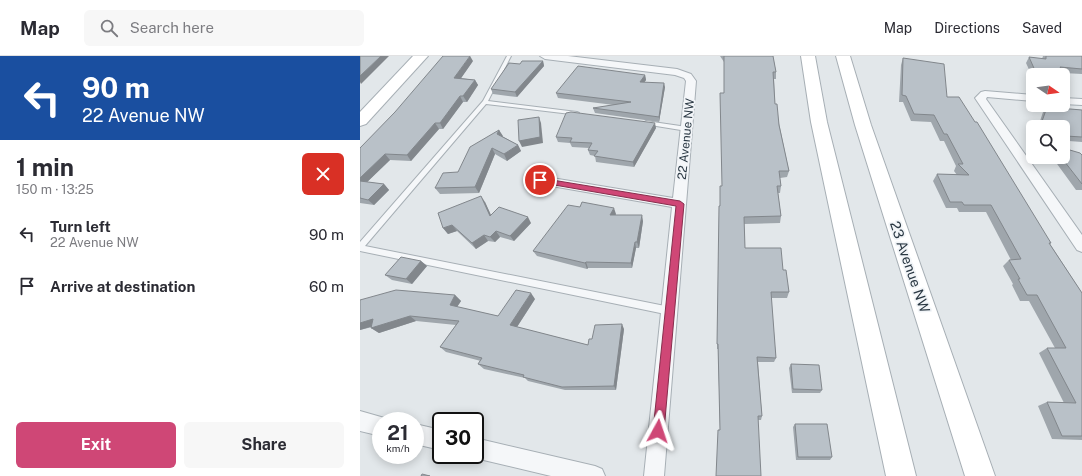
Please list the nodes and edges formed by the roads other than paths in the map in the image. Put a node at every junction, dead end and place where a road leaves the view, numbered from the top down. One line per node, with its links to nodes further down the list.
1 (421, 56): 11 (main road)
2 (509, 56): 8 (lane)
3 (545, 56): 13 (street, 22 Avenue NW)
4 (808, 56): 24 (main road)
5 (843, 56): 25 (main road, 23 Avenue NW)
6 (1026, 97): 16 (street)
7 (1070, 101): 9 (street)
8 (484, 102): 10 (lane); 17 (lane)
9 (1082, 102)
10 (586, 115)
11 (360, 121)
12 (640, 122): 13 (lane)
13 (687, 129): 15 (street, 22 Avenue NW)
14 (540, 180): 15 (street)
15 (680, 204): 18 (street, 22 Avenue NW)
16 (1080, 240)
17 (360, 247): 18 (lane)
18 (670, 311): 23 (street, 22 Avenue NW)
19 (360, 421): 20 (street)
20 (372, 424)
21 (484, 450): 22 (street)
22 (595, 476)
23 (654, 476)
24 (901, 476)
25 (980, 476)

